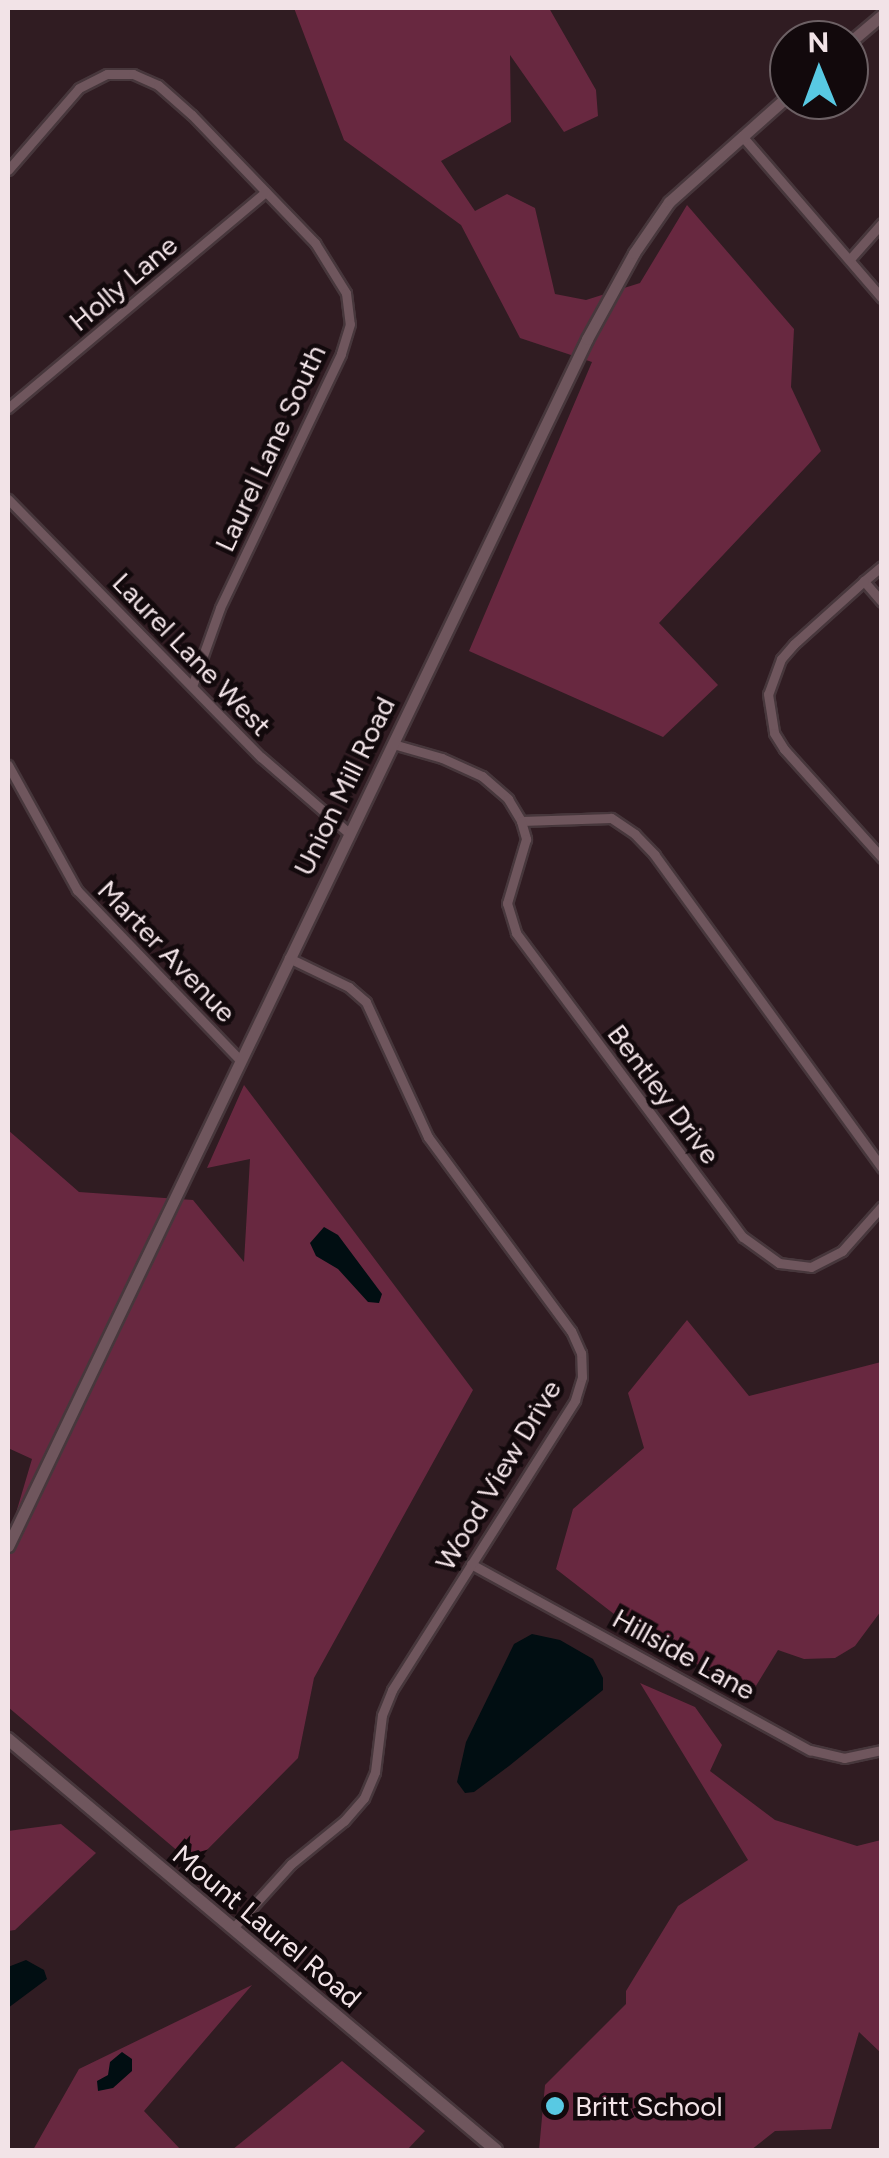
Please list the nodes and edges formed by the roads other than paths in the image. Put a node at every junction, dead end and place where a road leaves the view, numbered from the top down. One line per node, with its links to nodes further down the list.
1 (769, 112): 2 (street, Union Mill Road)
2 (742, 136): 6 (street); 14 (street, Union Mill Road)
3 (8, 170): 4 (street, Laurel Lane South)
4 (265, 192): 8 (street, Holly Lane); 13 (street, Laurel Lane South)
5 (882, 223): 6 (street)
6 (850, 258): 7 (street)
7 (882, 298)
8 (8, 408)
9 (8, 499): 13 (street, Laurel Lane West)
10 (882, 566): 11 (street)
11 (864, 582): 12 (street); 18 (street)
12 (882, 602)
13 (192, 686): 17 (street, Laurel Lane West)
14 (393, 744): 16 (street); 17 (street, Union Mill Road)
15 (8, 765): 20 (street, Marter Avenue)
16 (521, 821): 21 (street); 22 (street, Bentley Drive)
17 (350, 834): 19 (street, Union Mill Road)
18 (882, 858)
19 (289, 958): 20 (street, Union Mill Road); 24 (street, Wood View Drive)
20 (240, 1060): 23 (street, Union Mill Road)
21 (882, 1168)
22 (882, 1206)
23 (8, 1546)
24 (471, 1564): 26 (street, Hillside Lane); 27 (street, Wood View Drive)
25 (8, 1738): 27 (main road, Mount Laurel Road)
26 (882, 1750)
27 (234, 1926): 28 (main road, Mount Laurel Road)
28 (496, 2150)

